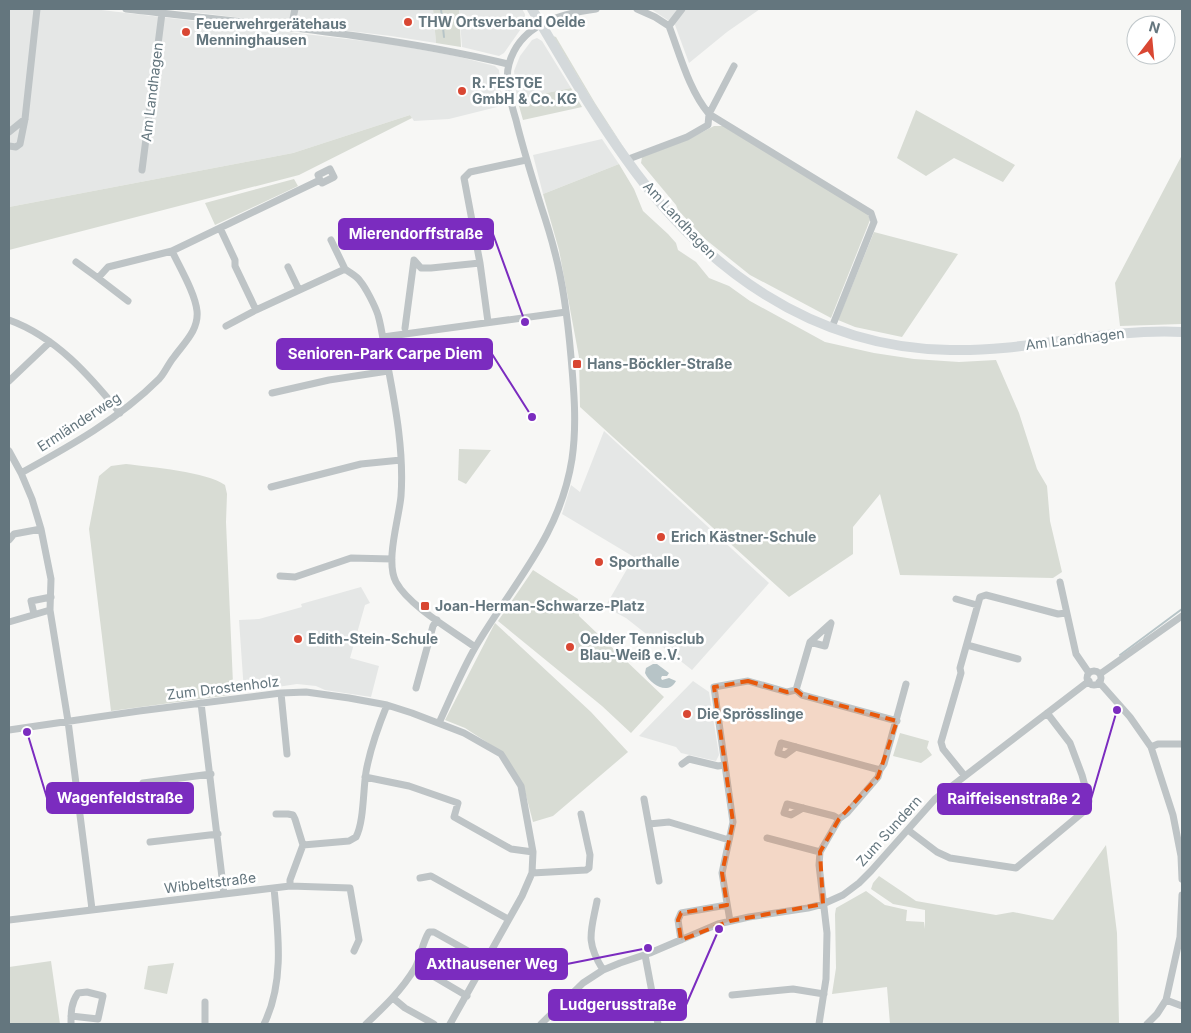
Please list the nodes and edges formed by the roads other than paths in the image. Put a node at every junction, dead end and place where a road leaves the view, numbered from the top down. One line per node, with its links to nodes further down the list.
1 (37, 9): 15 (street)
2 (126, 9): 8 (street)
3 (295, 9): 11 (street)
4 (532, 9): 9 (street, Am Landhagen)
5 (596, 9): 9 (street)
6 (637, 9): 10 (street)
7 (682, 9): 10 (street)
8 (162, 13): 11 (street); 20 (street, Am Landhagen)
9 (540, 23): 12 (street); 19 (street, Am Landhagen)
10 (668, 26): 14 (street)
11 (291, 28): 12 (street)
12 (508, 64): 18 (street)
13 (734, 66): 14 (street)
14 (709, 114): 19 (street); 37 (street)
15 (25, 119): 16 (street); 17 (street)
16 (9, 132)
17 (9, 146)
18 (526, 160): 26 (street); 33 (street)
19 (626, 160): 37 (street, Am Landhagen)
20 (142, 170)
21 (320, 180): 22 (street)
22 (220, 228): 24 (street); 32 (street)
23 (331, 240): 28 (street)
24 (172, 251): 29 (street); 45 (street, Ermländerweg)
25 (76, 262): 29 (street)
26 (480, 263): 35 (street); 38 (street)
27 (288, 267): 30 (street)
28 (345, 269): 30 (street); 40 (street)
29 (98, 278): 31 (street)
30 (299, 290): 32 (street)
31 (128, 300)
32 (256, 310): 36 (street)
33 (566, 312): 35 (street); 66 (street)
34 (9, 320): 41 (street)
35 (488, 322): 40 (street)
36 (226, 326)
37 (832, 327): 39 (street, Am Landhagen)
38 (405, 328)
39 (1182, 332)
40 (383, 337): 42 (street)
41 (50, 342): 43 (street); 45 (street)
42 (388, 370): 44 (street); 47 (street)
43 (9, 381)
44 (272, 393)
45 (120, 414): 48 (street, Ermländerweg)
46 (9, 451): 48 (street)
47 (401, 460): 49 (street); 52 (street)
48 (21, 472): 50 (street)
49 (271, 487)
50 (41, 528): 51 (street); 55 (street)
51 (9, 540)
52 (392, 558): 53 (street); 62 (street)
53 (280, 576)
54 (1060, 582): 59 (street)
55 (51, 597): 58 (street); 60 (street)
56 (956, 599): 57 (street)
57 (977, 605): 59 (street); 65 (street)
58 (50, 610): 60 (street); 78 (street)
59 (1066, 613): 68 (street)
60 (34, 614): 63 (street)
61 (1182, 616): 69 (street)
62 (437, 620): 66 (street); 72 (street)
63 (9, 622)
64 (810, 642): 73 (street)
65 (967, 645): 67 (street); 90 (street)
66 (475, 648): 80 (street)
67 (1018, 659)
68 (1090, 673): 69 (street); 70 (street)
69 (1100, 678): 70 (street); 84 (street)
70 (1089, 681): 77 (street, Zum Sundern)
71 (906, 684): 79 (street)
72 (416, 688)
73 (796, 690): 79 (street); 87 (street)
74 (280, 693): 75 (street, Zum Drostenholz); 76 (street, Zum Drostenholz); 85 (street)
75 (201, 703): 78 (street, Zum Drostenholz); 89 (street)
76 (387, 705): 80 (street, Zum Drostenholz); 91 (street)
77 (1047, 713): 90 (street, Zum Sundern); 99 (street)
78 (68, 721): 81 (street, Zum Drostenholz); 118 (street)
79 (897, 721): 88 (street)
80 (439, 723): 105 (street, Zum Drostenholz)
81 (9, 730)
82 (1182, 744): 84 (street)
83 (796, 747): 88 (street)
84 (1151, 747): 109 (street)
85 (288, 754)
86 (682, 764): 87 (street)
87 (725, 765): 102 (street)
88 (880, 770): 97 (street)
89 (211, 774): 92 (street); 100 (street)
90 (964, 775): 99 (street, Zum Sundern)
91 (365, 777): 104 (street); 105 (street)
92 (143, 783)
93 (644, 800): 98 (street)
94 (803, 808): 97 (street)
95 (276, 814): 104 (street)
96 (581, 814): 107 (street)
97 (839, 819): 106 (street)
98 (649, 824): 102 (street); 110 (street)
99 (908, 830): 116 (street, Zum Sundern)
100 (218, 834): 103 (street); 113 (street)
101 (767, 838): 106 (street)
102 (729, 840): 117 (street)
103 (150, 842)
104 (303, 845): 111 (street)
105 (532, 852): 107 (street, Zum Drostenholz)
106 (820, 852): 116 (street)
107 (532, 874): 119 (street)
108 (420, 878): 119 (street)
109 (1182, 879)
110 (659, 881)
111 (290, 886): 112 (street, Wibbeltstraße); 123 (street, Wibbeltstraße)
112 (274, 888): 113 (street, Wibbeltstraße); 138 (street)
113 (224, 894): 118 (street, Wibbeltstraße)
114 (1182, 895): 132 (street)
115 (597, 901): 127 (street)
116 (823, 904): 121 (street, Zum Sundern); 128 (street)
117 (727, 905): 121 (street); 122 (street)
118 (92, 909): 120 (street, Wibbeltstraße)
119 (508, 919): 125 (street)
120 (9, 920)
121 (730, 921): 122 (street, Zum Sundern)
122 (681, 940): 124 (street, Zum Sundern)
123 (354, 951)
124 (645, 955): 127 (street, Zum Sundern); 143 (street)
125 (486, 961): 126 (street); 129 (street)
126 (416, 966): 129 (street); 131 (street)
127 (603, 970): 142 (street, Zum Sundern)
128 (824, 994): 130 (street); 144 (street)
129 (467, 996): 141 (street)
130 (732, 996)
131 (393, 998): 139 (street); 140 (street)
132 (1166, 1000): 134 (street); 145 (street)
133 (205, 1002): 137 (street)
134 (1182, 1006)
135 (71, 1016): 135 (street); 136 (street)
136 (71, 1024)
137 (205, 1024)
138 (264, 1024)
139 (366, 1024)
140 (434, 1024)
141 (450, 1024)
142 (541, 1024)
143 (658, 1024)
144 (819, 1024)
145 (1147, 1024)

